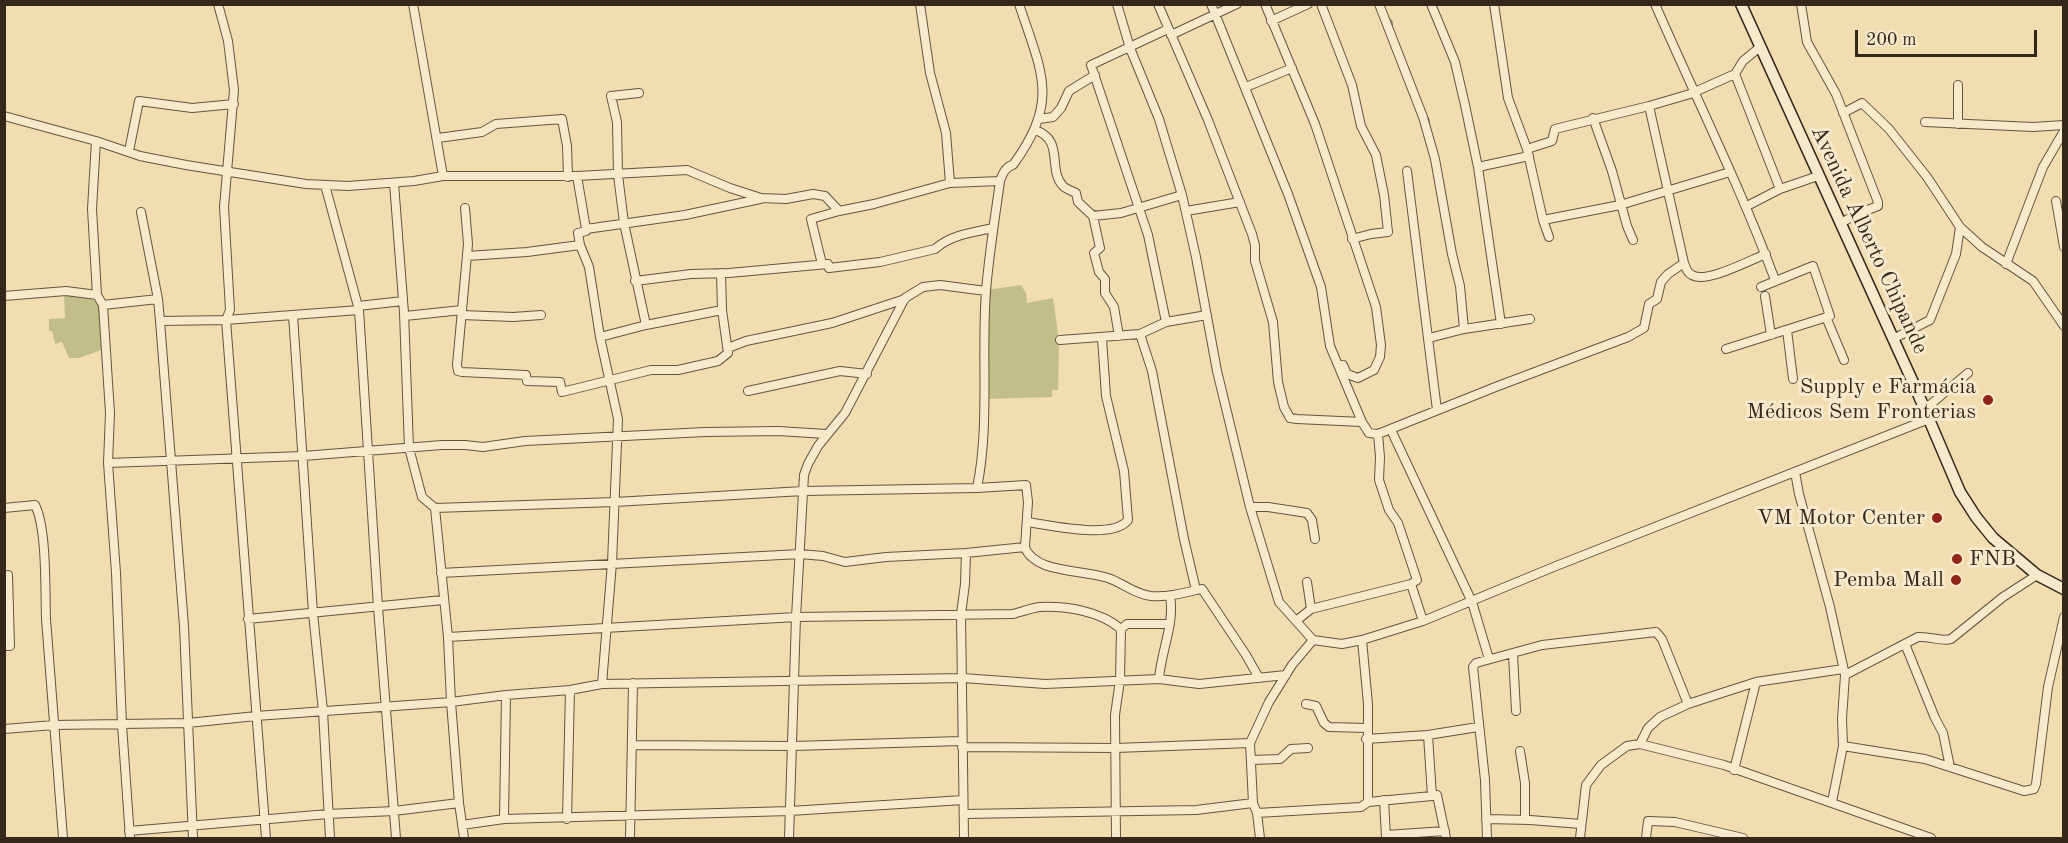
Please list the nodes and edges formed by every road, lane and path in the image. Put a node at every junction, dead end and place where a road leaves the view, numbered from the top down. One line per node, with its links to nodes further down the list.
1 (219, 4): 30 (street)
2 (413, 4): 41 (street)
3 (920, 4): 56 (street)
4 (1019, 4): 35 (street)
5 (1118, 4): 22 (street)
6 (1158, 4): 20 (street)
7 (1211, 4): 18 (street)
8 (1237, 4): 18 (street)
9 (1265, 4): 19 (street)
10 (1308, 4): 19 (street)
11 (1321, 4): 79 (street)
12 (1379, 4): 115 (street)
13 (1431, 4): 45 (street)
14 (1494, 4): 44 (street)
15 (1655, 4): 28 (street)
16 (1741, 4): 21 (main road, Avenida Alberto Chipande)
17 (1802, 4): 32 (street)
18 (1216, 16): 20 (street); 27 (street)
19 (1271, 21): 23 (street)
20 (1170, 32): 22 (street); 63 (street)
21 (1760, 46): 24 (street); 52 (main road, Avenida Alberto Chipande)
22 (1130, 48): 25 (street); 60 (street)
23 (1292, 68): 27 (street); 79 (street)
24 (1735, 74): 28 (street); 58 (street)
25 (1095, 75): 35 (street); 67 (street)
26 (1958, 85): 37 (street)
27 (1246, 87): 127 (street)
28 (1693, 92): 31 (street); 48 (street)
29 (639, 93): 49 (street)
30 (234, 104): 43 (street); 46 (street)
31 (1649, 106): 34 (street); 59 (street)
32 (1843, 113): 74 (street); 75 (street)
33 (4, 116): 42 (street)
34 (1593, 118): 44 (street); 64 (street)
35 (1039, 119): 39 (street)
36 (1925, 122): 37 (street)
37 (1958, 124): 38 (street)
38 (2064, 125)
39 (1035, 130): 54 (street); 71 (street)
40 (2064, 131): 87 (street)
41 (438, 138): 50 (street); 53 (street)
42 (96, 141): 43 (street); 93 (street)
43 (129, 151): 46 (street)
44 (1528, 153): 45 (street); 72 (street)
45 (1478, 167): 112 (street)
46 (228, 171): 57 (street); 109 (street)
47 (1407, 171): 122 (street)
48 (1730, 172): 59 (street); 65 (street)
49 (618, 175): 51 (street); 61 (street); 73 (street)
50 (444, 176): 53 (street); 55 (street)
51 (577, 176): 53 (street); 77 (street)
52 (1818, 176): 58 (street); 74 (main road, Avenida Alberto Chipande)
53 (568, 177)
54 (1000, 181): 56 (street); 76 (street)
55 (394, 183): 57 (street); 98 (street)
56 (950, 183): 68 (street)
57 (328, 185): 100 (street)
58 (1780, 189): 65 (street)
59 (1667, 192): 64 (street); 85 (street)
60 (1182, 195): 67 (street); 69 (street)
61 (761, 198): 68 (street); 73 (street)
62 (2056, 201): 82 (street)
63 (1240, 202): 69 (street); 136 (street)
64 (1620, 205): 72 (street); 80 (street)
65 (1747, 206): 83 (street)
66 (465, 207): 84 (street)
67 (1139, 208): 71 (street); 111 (street)
68 (839, 211): 86 (street)
69 (1186, 211): 105 (street)
70 (141, 212): 97 (street)
71 (1093, 216): 119 (street)
72 (1543, 220): 78 (street)
73 (624, 223): 77 (street); 90 (street)
74 (1841, 223): 123 (main road, Avenida Alberto Chipande)
75 (1960, 227): 87 (street); 123 (street)
76 (993, 228): 86 (street); 92 (street)
77 (586, 229): 81 (street)
78 (1549, 237)
79 (1352, 239): 127 (street)
80 (1633, 240)
81 (580, 245): 84 (street); 120 (street)
82 (2064, 248)
83 (1766, 254): 85 (street); 89 (street)
84 (467, 256): 102 (street)
85 (1684, 263): 134 (street)
86 (822, 264): 88 (street)
87 (2006, 264): 114 (street)
88 (721, 273): 90 (street); 101 (street)
89 (1776, 280): 91 (street); 107 (street)
90 (635, 281): 113 (street)
91 (1761, 287)
92 (986, 291): 96 (street); 148 (street)
93 (97, 295): 94 (street); 99 (street)
94 (4, 296)
95 (1765, 296): 118 (street)
96 (905, 298): 125 (street); 130 (street)
97 (158, 299): 99 (street); 110 (street)
98 (403, 301): 100 (street); 106 (street)
99 (103, 305): 146 (street)
100 (359, 308): 103 (street); 142 (street)
101 (722, 310): 113 (street); 125 (street)
102 (462, 312): 104 (street); 106 (street); 132 (street)
103 (293, 315): 109 (street); 143 (street)
104 (541, 315)
105 (1207, 315): 111 (street); 151 (street)
106 (405, 316): 141 (street)
107 (1826, 317): 116 (street); 128 (street)
108 (1530, 319): 112 (street)
109 (226, 320): 110 (street); 144 (street)
110 (160, 321): 145 (street)
111 (1166, 322): 117 (street)
112 (1501, 324): 115 (street)
113 (646, 325): 120 (street)
114 (2064, 326)
115 (1464, 329): 122 (street)
116 (1787, 330): 118 (street); 131 (street)
117 (1140, 334): 119 (street); 166 (street)
118 (1771, 335): 126 (street)
119 (1119, 336): 121 (street)
120 (600, 337): 132 (street)
121 (1102, 338): 124 (street); 154 (street)
122 (1429, 338): 134 (street)
123 (1893, 339): 135 (main road, Avenida Alberto Chipande)
124 (1060, 340)
125 (728, 348): 132 (street)
126 (1726, 349)
127 (1334, 356): 136 (street)
128 (1844, 360)
129 (1968, 373): 135 (street)
130 (867, 374): 133 (street); 138 (street)
131 (1793, 379)
132 (610, 381): 140 (street)
133 (748, 391)
134 (1437, 410): 137 (street)
135 (1927, 414): 147 (street); 162 (main road, Avenida Alberto Chipande)
136 (1362, 422): 139 (street)
137 (1391, 430): 139 (street); 169 (street)
138 (826, 434): 140 (street); 149 (street)
139 (1378, 434): 164 (street)
140 (617, 437): 141 (street); 150 (street)
141 (409, 448): 142 (street); 153 (street)
142 (368, 451): 143 (street); 170 (street)
143 (303, 456): 144 (street); 172 (street)
144 (238, 458): 145 (street); 176 (street)
145 (171, 461): 146 (street); 208 (street)
146 (108, 463): 210 (street)
147 (1795, 472): 169 (street); 189 (street)
148 (977, 488): 149 (street); 154 (street)
149 (803, 491): 150 (street); 158 (street)
150 (615, 502): 153 (street); 159 (street)
151 (1250, 507): 155 (street); 177 (street)
152 (4, 508): 209 (street)
153 (435, 508): 160 (street)
154 (1027, 522): 156 (street)
155 (1315, 540)
156 (1025, 547): 157 (street); 167 (street)
157 (966, 553): 158 (street); 173 (street)
158 (800, 554): 159 (street); 174 (street)
159 (612, 563): 160 (street); 180 (street)
160 (441, 573): 168 (street)
161 (8, 574): 186 (street)
162 (2037, 575): 165 (main road, Avenida Alberto Chipande); 185 (street)
163 (1307, 582): 171 (street)
164 (1411, 584): 171 (street); 178 (street)
165 (2064, 589)
166 (1196, 590): 167 (street); 192 (street)
167 (1170, 596): 179 (street)
168 (443, 600): 170 (street); 182 (street)
169 (1472, 602): 178 (street); 188 (street)
170 (378, 607): 172 (street); 204 (street)
171 (1311, 609): 177 (street)
172 (314, 613): 176 (street); 205 (street)
173 (961, 614): 174 (street); 181 (street); 191 (street)
174 (796, 616): 180 (street); 194 (street)
175 (2064, 617): 226 (street)
176 (248, 619): 207 (street)
177 (1296, 621): 183 (street)
178 (1423, 621): 184 (street)
179 (1170, 624): 181 (street); 193 (street)
180 (606, 628): 182 (street); 198 (street)
181 (1121, 629): 195 (street)
182 (448, 637): 201 (street)
183 (1313, 640): 184 (street); 190 (street)
184 (1362, 640): 212 (street)
185 (1905, 644): 189 (street); 226 (street)
186 (4, 646)
187 (1513, 654): 188 (street); 203 (street); 206 (street)
188 (1489, 659): 211 (street)
189 (1844, 672): 196 (street); 221 (street)
190 (1286, 675): 192 (street); 216 (street)
191 (963, 678): 194 (street); 195 (street); 217 (street)
192 (1258, 678): 193 (street)
193 (1159, 679): 195 (street)
194 (794, 680): 197 (street); 220 (street)
195 (1120, 680): 222 (street)
196 (1756, 682): 203 (street); 227 (street)
197 (633, 683): 198 (street); 219 (street)
198 (602, 684): 199 (street)
199 (570, 690): 200 (street); 243 (street)
200 (506, 695): 201 (street); 242 (street)
201 (451, 702): 204 (street); 233 (street)
202 (1306, 704): 212 (street)
203 (1688, 704): 218 (street)
204 (386, 707): 205 (street); 235 (street)
205 (323, 711): 207 (street); 239 (street)
206 (1516, 711)
207 (256, 716): 208 (street); 245 (street)
208 (188, 723): 210 (street); 249 (street)
209 (54, 725): 210 (street); 213 (street); 255 (street)
210 (122, 725): 250 (street)
211 (1478, 727): 214 (street); 244 (street)
212 (1367, 728): 215 (street)
213 (4, 729)
214 (1428, 735): 215 (street); 228 (street)
215 (1366, 739): 231 (street)
216 (1250, 743): 222 (street); 225 (street)
217 (961, 744): 220 (street); 222 (street); 229 (street)
218 (1640, 744): 227 (street); 247 (street)
219 (632, 746): 220 (street); 241 (street)
220 (793, 746): 236 (street)
221 (1843, 746): 226 (street); 232 (street)
222 (1116, 748): 237 (street)
223 (1308, 748): 225 (street)
224 (1521, 751): 246 (street)
225 (1251, 760): 234 (street)
226 (1950, 767)
227 (1734, 770): 232 (street)
228 (1432, 796): 230 (street); 251 (street)
229 (963, 800): 236 (street); 240 (street)
230 (1384, 800): 231 (street); 253 (street)
231 (1368, 802): 238 (street)
232 (1832, 802): 254 (street)
233 (459, 803): 235 (street); 248 (street)
234 (1253, 803): 237 (street); 238 (street)
235 (394, 811): 239 (street); 259 (street)
236 (790, 811): 241 (street); 262 (street)
237 (1116, 811): 240 (street); 264 (street)
238 (1257, 813): 265 (street)
239 (328, 814): 245 (street); 258 (street)
240 (964, 814): 263 (street)
241 (630, 817): 243 (street); 261 (street)
242 (504, 819): 243 (street); 248 (street)
243 (567, 819)
244 (1486, 819): 246 (street); 266 (street)
245 (264, 820): 249 (street); 257 (street)
246 (1524, 820): 247 (street)
247 (1581, 824): 267 (street)
248 (462, 825): 260 (street)
249 (192, 826): 250 (street); 256 (street)
250 (129, 835)
251 (1446, 835): 253 (street)
252 (1718, 835): 268 (street); 269 (street)
253 (1386, 837)
254 (1925, 837)
255 (63, 838)
256 (193, 838)
257 (266, 838)
258 (330, 838)
259 (396, 838)
260 (464, 838)
261 (630, 838)
262 (789, 838)
263 (964, 838)
264 (1116, 838)
265 (1260, 838)
266 (1487, 838)
267 (1580, 838)
268 (1646, 838)
269 (1743, 838)

